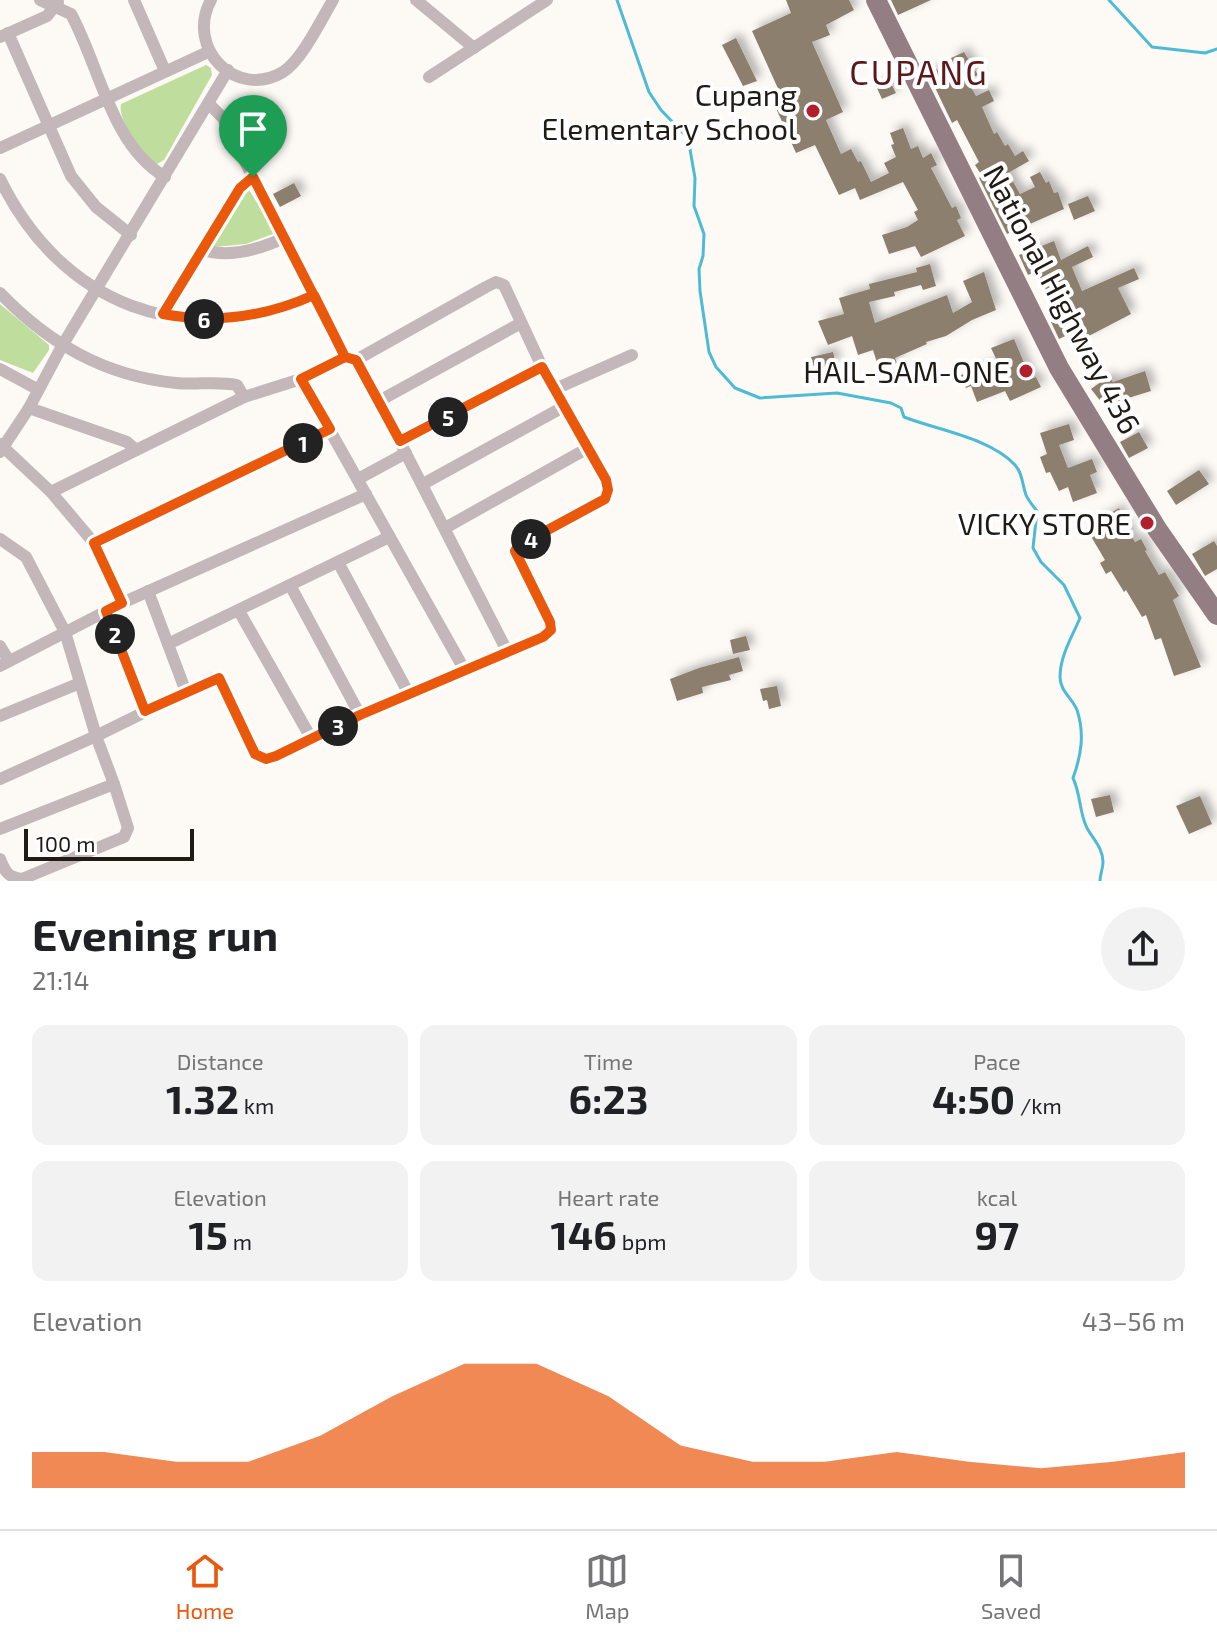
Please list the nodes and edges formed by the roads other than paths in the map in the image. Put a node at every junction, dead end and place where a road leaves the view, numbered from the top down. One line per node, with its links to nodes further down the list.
1 (40, 0): 9 (street)
2 (134, 0): 15 (street)
3 (333, 0): 14 (street)
4 (416, 0): 12 (street)
5 (519, 0): 10 (street)
6 (547, 0): 10 (street)
7 (876, 0): 63 (main road, National Highway 436)
8 (209, 1): 13 (street)
9 (57, 3): 11 (street); 17 (street)
10 (530, 11): 12 (street)
11 (4, 35): 19 (street)
12 (474, 48): 16 (street)
13 (208, 52): 14 (street); 15 (street)
14 (228, 70): 18 (street)
15 (165, 71): 17 (street)
16 (429, 77)
17 (108, 98): 19 (street); 21 (street)
18 (209, 104): 21 (street); 22 (street)
19 (50, 125): 20 (street); 24 (street)
20 (0, 148)
21 (165, 177): 24 (street)
22 (253, 177): 25 (street); 26 (street)
23 (0, 179): 27 (street)
24 (131, 235): 27 (street)
25 (284, 238): 26 (street); 29 (street)
26 (201, 249): 30 (street)
27 (97, 290): 30 (street); 32 (street)
28 (0, 293): 32 (street)
29 (314, 295): 30 (street); 34 (street)
30 (163, 314)
31 (521, 323): 34 (street); 35 (street); 41 (street)
32 (62, 346): 38 (street); 40 (street)
33 (632, 355): 39 (street)
34 (351, 359): 37 (street); 41 (street)
35 (542, 367): 39 (street); 46 (street)
36 (0, 369): 38 (street)
37 (301, 379): 40 (street); 44 (street)
38 (37, 389): 43 (street)
39 (555, 389): 42 (street)
40 (244, 397): 48 (street)
41 (379, 401): 46 (street)
42 (565, 406): 47 (street); 50 (street)
43 (29, 408): 45 (street); 48 (street)
44 (330, 429): 49 (street); 56 (street)
45 (1, 447): 51 (street)
46 (403, 447): 49 (street); 50 (street)
47 (588, 448): 53 (street); 67 (street)
48 (136, 450): 51 (street)
49 (358, 479): 52 (street)
50 (423, 484): 53 (street)
51 (51, 492): 56 (street)
52 (366, 494): 54 (street); 59 (street)
53 (445, 528): 67 (street)
54 (389, 537): 57 (street); 69 (street)
55 (0, 539): 64 (street)
56 (94, 543): 60 (street)
57 (338, 562): 58 (street); 72 (street)
58 (290, 585): 62 (street); 74 (street)
59 (148, 591): 60 (street); 65 (street)
60 (122, 603): 61 (street)
61 (106, 611): 64 (street); 73 (street)
62 (239, 611): 65 (street); 77 (street)
63 (1217, 615)
64 (65, 632): 68 (street); 70 (street)
65 (168, 644): 71 (street)
66 (0, 646): 68 (street)
67 (507, 651): 69 (street)
68 (5, 663)
69 (464, 669): 72 (street)
70 (80, 683): 75 (street); 76 (street)
71 (186, 692): 73 (street); 77 (street)
72 (409, 694): 74 (street)
73 (145, 711): 76 (street)
74 (360, 715): 77 (street)
75 (0, 716)
76 (96, 736): 78 (street); 79 (street)
77 (311, 738)
78 (0, 779)
79 (114, 784): 80 (street); 81 (street)
80 (0, 829)
81 (0, 859)

